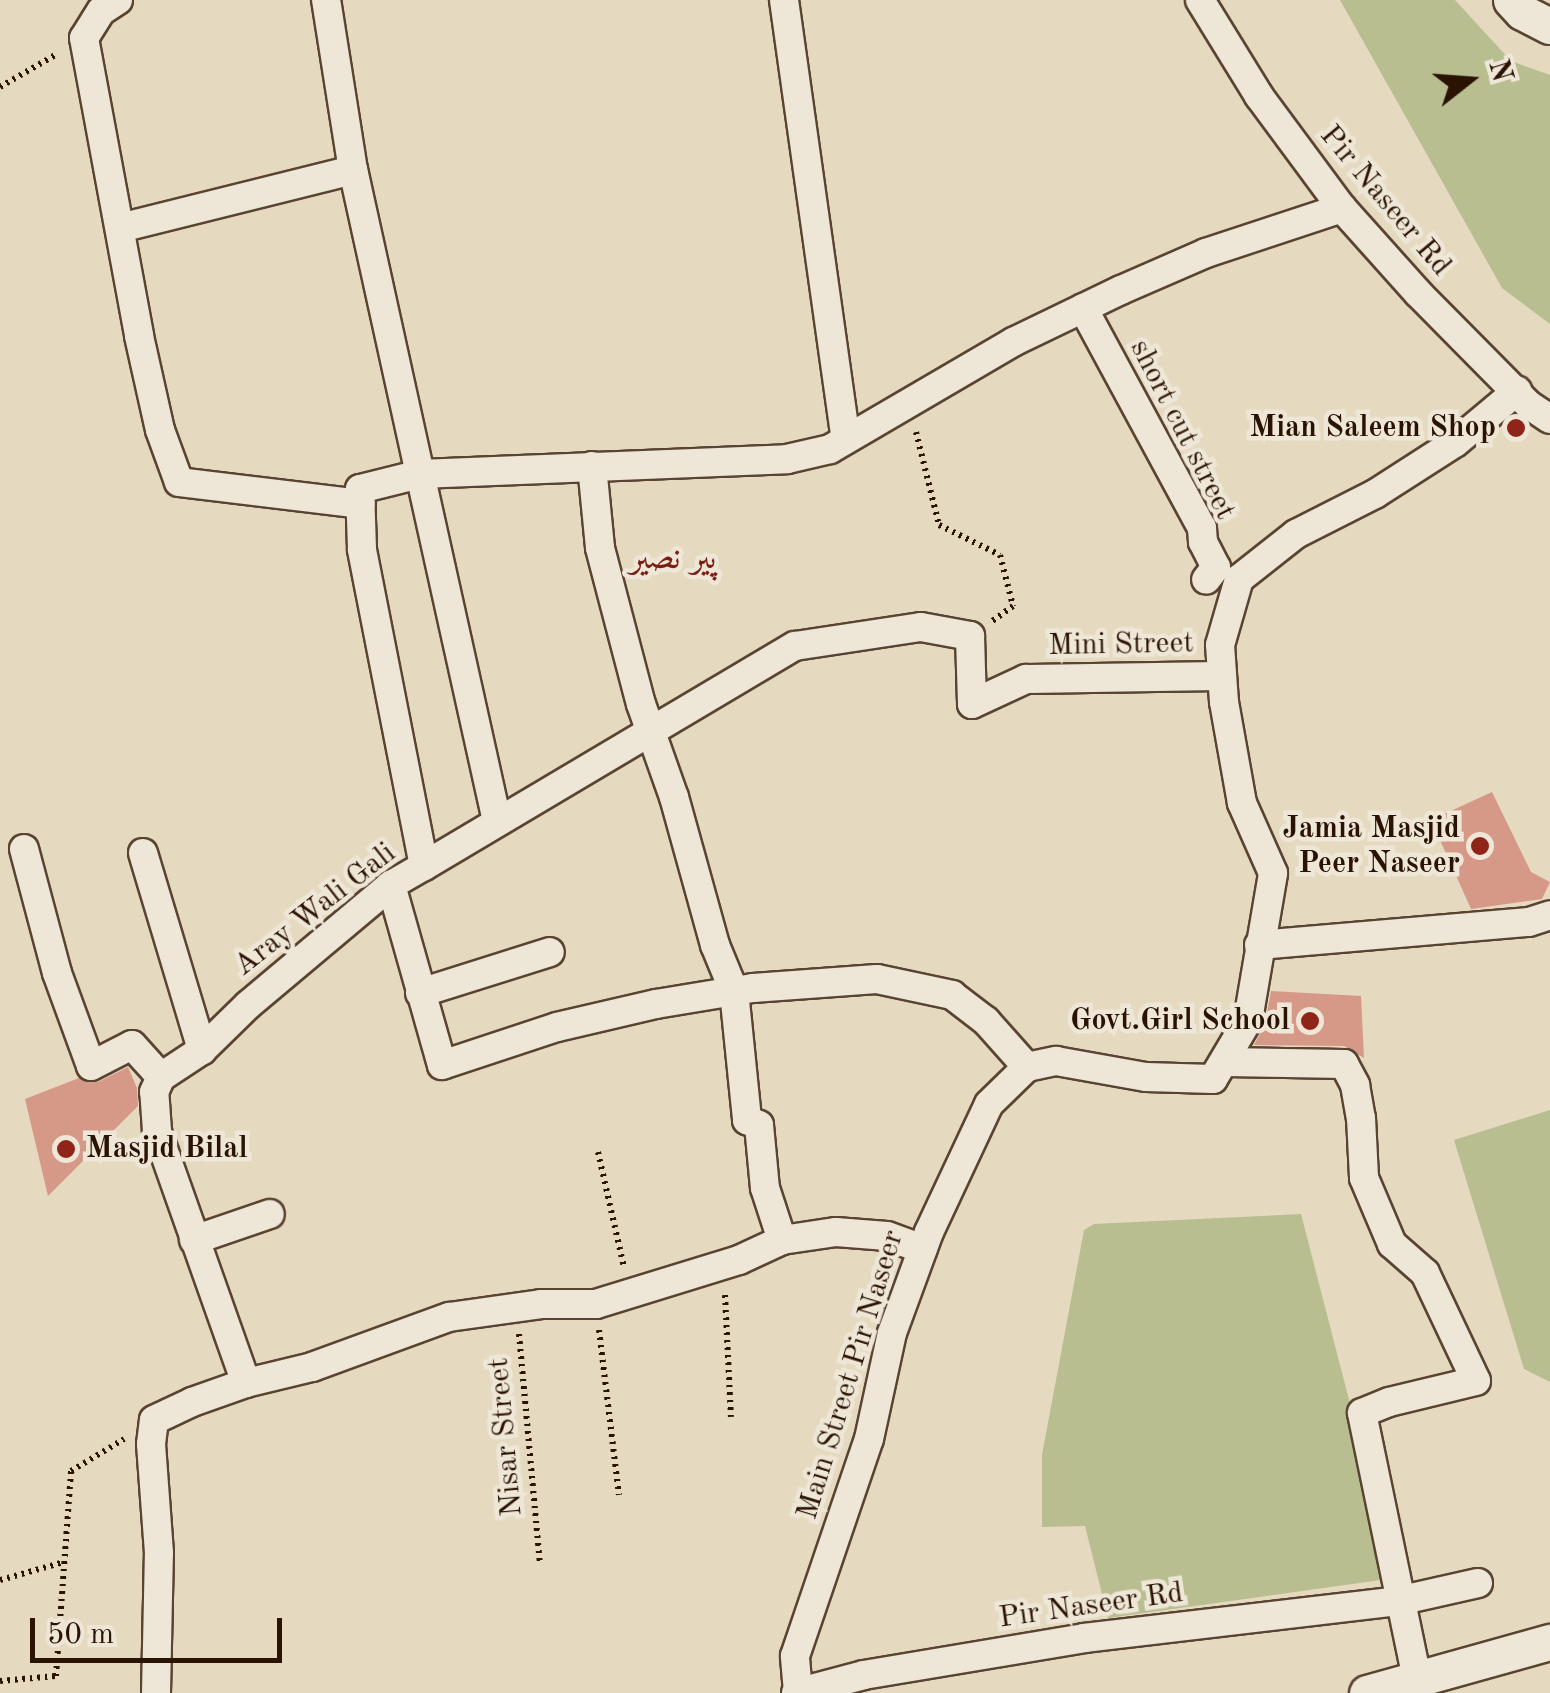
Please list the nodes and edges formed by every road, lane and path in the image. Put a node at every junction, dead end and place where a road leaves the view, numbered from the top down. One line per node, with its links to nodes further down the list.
1 (118, 0): 7 (street)
2 (326, 0): 9 (street)
3 (784, 0): 16 (street)
4 (1200, 0): 10 (street, Pir Naseer Rd)
5 (1512, 0): 6 (street)
6 (1550, 26)
7 (84, 38): 8 (path); 11 (street)
8 (0, 88)
9 (353, 170): 11 (street); 18 (street)
10 (1342, 208): 12 (street); 13 (street, Pir Naseer Rd)
11 (120, 228): 19 (street)
12 (1083, 308): 14 (street); 20 (street, short cut street)
13 (1517, 392): 15 (street, Pir Naseer Rd); 22 (street)
14 (908, 402): 16 (street); 21 (path)
15 (1550, 419)
16 (846, 439): 17 (street)
17 (592, 466): 18 (street); 23 (street)
18 (420, 474): 19 (street); 24 (street)
19 (361, 504): 27 (street, Aray Wali Gali)
20 (1206, 580)
21 (970, 636): 22 (street, Mini Street); 23 (street)
22 (1222, 676): 30 (street)
23 (650, 730): 24 (street); 32 (street)
24 (497, 821): 27 (street)
25 (24, 849): 37 (street)
26 (143, 853): 34 (street)
27 (424, 866): 28 (street, Aray Wali Gali)
28 (391, 885): 33 (street); 34 (street, Aray Wali Gali)
29 (1550, 914): 30 (street)
30 (1260, 946): 35 (street)
31 (550, 952): 33 (street)
32 (734, 990): 33 (street); 36 (street); 41 (street)
33 (420, 993)
34 (202, 1050): 37 (street, Aray Wali Gali)
35 (1226, 1062): 36 (street); 55 (street)
36 (1026, 1067): 42 (street, Main Street Pir Naseer)
37 (161, 1076): 40 (street)
38 (598, 1152): 44 (path)
39 (270, 1214): 40 (street)
40 (194, 1240): 47 (street)
41 (782, 1240): 42 (street); 43 (street)
42 (923, 1248): 60 (street, Main Street Pir Naseer)
43 (724, 1264): 44 (street); 48 (path)
44 (630, 1292): 45 (street)
45 (596, 1304): 46 (street); 50 (path)
46 (516, 1308): 47 (street); 52 (path, Nisar Street)
47 (246, 1384): 49 (street)
48 (730, 1417)
49 (154, 1420): 51 (path); 59 (street)
50 (619, 1495)
51 (64, 1562): 53 (path); 58 (path)
52 (540, 1563)
53 (0, 1580)
54 (1478, 1583): 55 (street, Pir Naseer Rd)
55 (1398, 1601): 57 (street); 60 (street, Pir Naseer Rd)
56 (1550, 1642): 57 (street)
57 (1417, 1679): 61 (street)
58 (0, 1682)
59 (156, 1693)
60 (797, 1693)
61 (1367, 1693)

